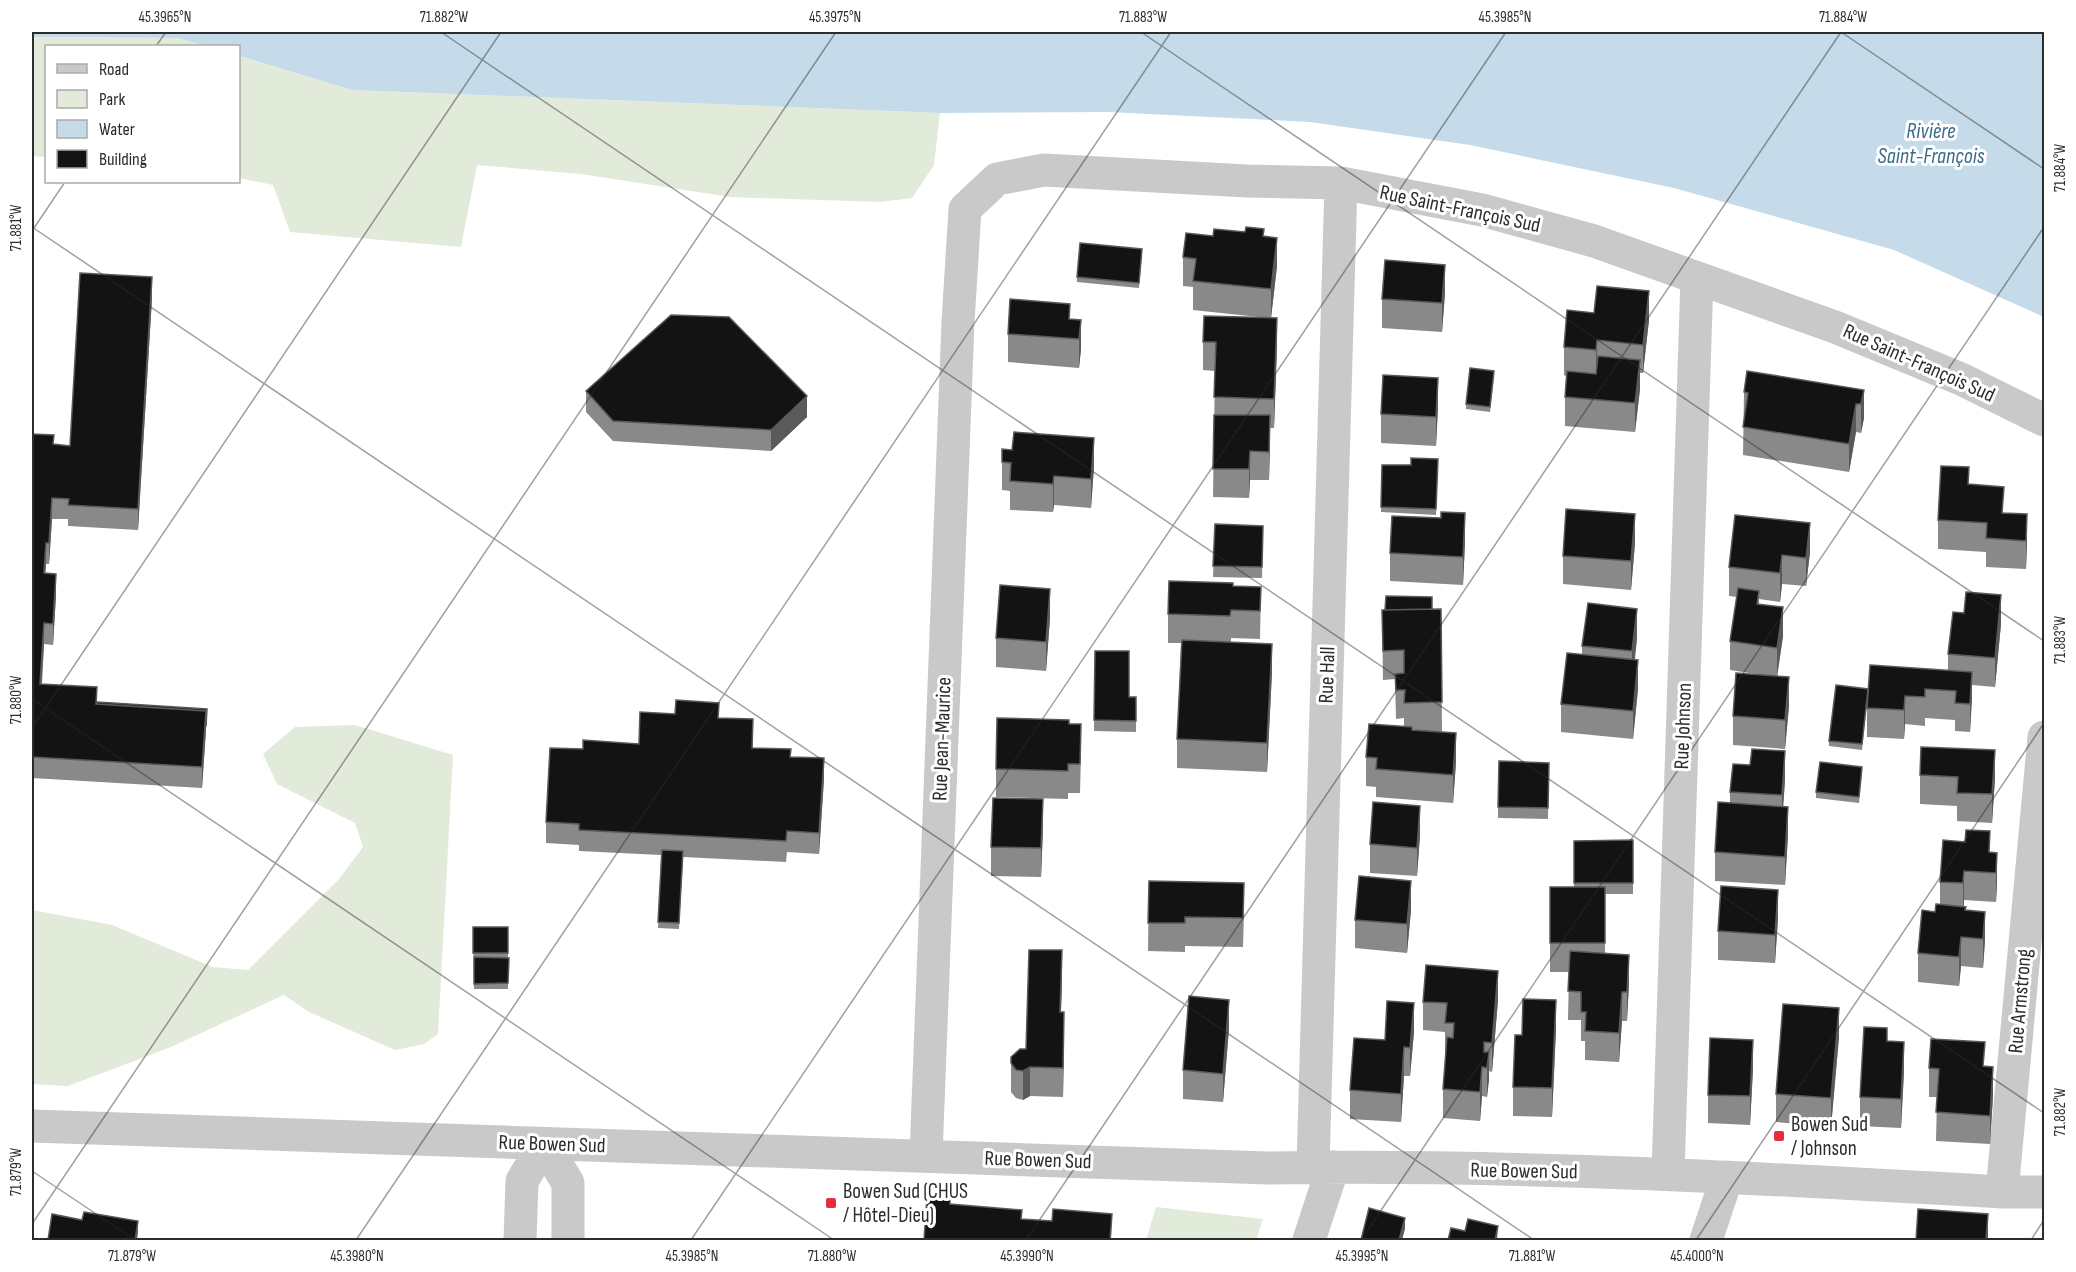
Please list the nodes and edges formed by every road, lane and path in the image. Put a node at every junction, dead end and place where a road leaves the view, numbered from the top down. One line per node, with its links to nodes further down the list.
1 (1341, 183): 2 (street, Rue Saint-François Sud); 3 (street, Rue Saint-François Sud); 9 (street, Rue Hall)
2 (1697, 278): 4 (street, Rue Saint-François Sud); 10 (street, Rue Johnson)
3 (958, 322): 8 (street, Rue Jean-Maurice)
4 (2044, 420)
5 (2044, 737): 12 (street, Rue Armstrong)
6 (32, 1126): 7 (street, Rue Bowen Sud)
7 (544, 1144): 8 (street, Rue Bowen Sud); 14 (street); 15 (street)
8 (926, 1156): 9 (street, Rue Bowen Sud)
9 (1323, 1167): 10 (street, Rue Bowen Sud); 16 (street, Rue Hall)
10 (1668, 1173): 11 (street, Rue Bowen Sud)
11 (1727, 1177): 12 (street, Rue Bowen Sud); 17 (street)
12 (2002, 1192): 13 (street, Rue Bowen Sud)
13 (2044, 1192)
14 (520, 1240)
15 (568, 1240)
16 (1309, 1240)
17 (1706, 1240)

